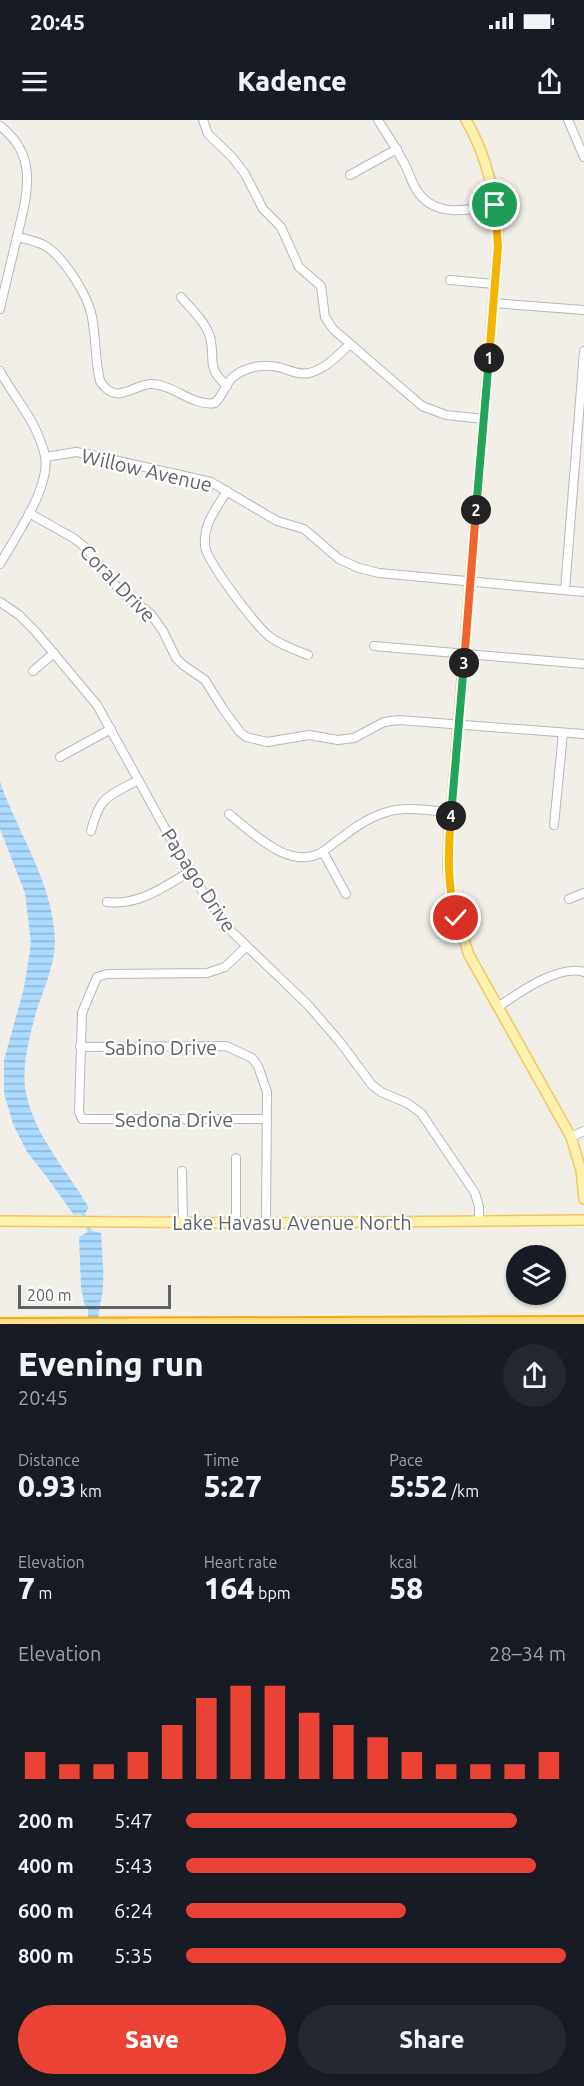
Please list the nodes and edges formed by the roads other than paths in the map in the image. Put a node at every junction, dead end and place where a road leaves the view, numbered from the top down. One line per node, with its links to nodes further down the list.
1 (202, 120): 17 (street)
2 (378, 120): 6 (street)
3 (466, 120): 9 (main road)
4 (568, 120): 7 (street)
5 (0, 126): 10 (street)
6 (397, 149): 8 (street); 9 (street)
7 (584, 157)
8 (350, 175)
9 (495, 205): 12 (main road)
10 (17, 237): 15 (street); 20 (street)
11 (450, 280): 12 (street)
12 (494, 284): 14 (main road)
13 (181, 297): 20 (street)
14 (493, 303): 16 (street); 21 (main road)
15 (0, 309)
16 (584, 310)
17 (350, 344): 20 (street); 21 (street)
18 (584, 351): 27 (street)
19 (0, 371): 22 (street)
20 (227, 386)
21 (484, 419): 26 (main road)
22 (46, 457): 23 (street, Willow Avenue); 24 (street)
23 (227, 491): 26 (street, Willow Avenue); 33 (street)
24 (29, 513): 25 (street); 36 (street, Coral Drive)
25 (0, 564)
26 (471, 582): 27 (street, Willow Avenue); 32 (main road)
27 (565, 590): 28 (street, Willow Avenue)
28 (584, 592)
29 (0, 602): 31 (street, Papago Drive)
30 (374, 646): 32 (street)
31 (54, 653): 35 (street); 37 (street, Papago Drive)
32 (465, 654): 34 (street); 36 (main road)
33 (308, 655)
34 (584, 664)
35 (33, 671)
36 (459, 724): 38 (street, Coral Drive); 42 (main road)
37 (111, 729): 40 (street); 41 (street, Papago Drive)
38 (563, 733): 39 (street, Coral Drive); 44 (street)
39 (584, 734)
40 (60, 757)
41 (138, 780): 45 (street); 47 (street, Papago Drive)
42 (451, 812): 46 (street); 54 (main road)
43 (229, 814): 46 (street)
44 (554, 825)
45 (92, 831)
46 (322, 852): 49 (street)
47 (189, 872): 51 (street); 52 (street, Papago Drive)
48 (584, 893): 50 (street)
49 (346, 894)
50 (569, 899)
51 (107, 902)
52 (246, 947): 55 (street); 64 (street, Papago Drive)
53 (584, 972): 54 (street)
54 (498, 1006): 58 (main road)
55 (80, 1047): 56 (street, Sabino Drive); 56 (street, Sedona Drive)
56 (267, 1119): 67 (street, Sabino Drive)
57 (584, 1131): 58 (street)
58 (571, 1137): 61 (main road)
59 (236, 1158): 66 (street)
60 (183, 1171): 65 (street)
61 (584, 1199)
62 (584, 1220): 64 (main road, Lake Havasu Avenue North)
63 (0, 1221): 65 (main road, Lake Havasu Avenue North)
64 (479, 1221): 67 (main road, Lake Havasu Avenue North)
65 (183, 1222): 66 (main road, Lake Havasu Avenue North)
66 (236, 1222): 67 (main road, Lake Havasu Avenue North)
67 (266, 1223)
68 (584, 1322): 69 (highway)
69 (0, 1324)

